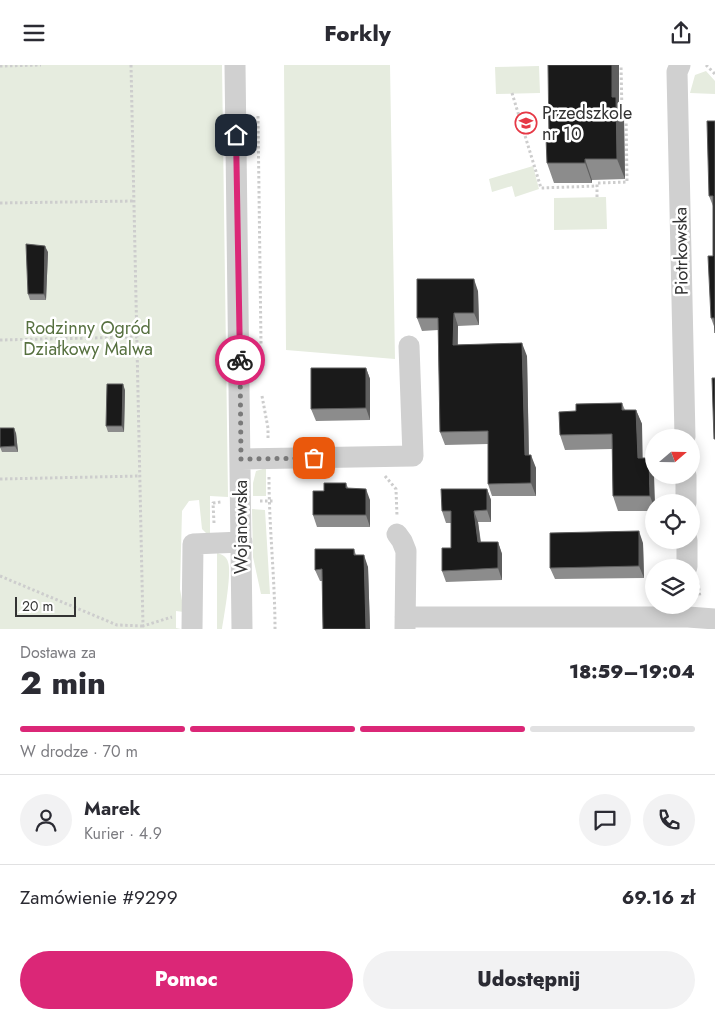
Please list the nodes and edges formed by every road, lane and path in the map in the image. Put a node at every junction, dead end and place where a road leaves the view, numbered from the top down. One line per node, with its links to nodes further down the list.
1 (41, 65): 7 (path)
2 (131, 65): 14 (path)
3 (235, 65): 22 (street, Wojanowska)
4 (620, 65): 12 (path)
5 (680, 65): 21 (street, Piotrkowska)
6 (706, 65): 8 (path)
7 (0, 66)
8 (715, 74)
9 (512, 93): 12 (path)
10 (258, 115): 18 (path)
11 (596, 176): 12 (path)
12 (597, 185): 13 (path)
13 (597, 197)
14 (134, 201): 15 (path); 16 (path)
15 (0, 203)
16 (137, 337): 17 (path); 24 (path)
17 (0, 340)
18 (261, 345)
19 (408, 346): 23 (street)
20 (261, 390): 23 (path)
21 (685, 429)
22 (241, 459): 23 (street); 27 (street, Wojanowska)
23 (269, 459): 37 (path)
24 (140, 475): 26 (path); 35 (path)
25 (384, 475): 28 (path)
26 (0, 479)
27 (242, 542): 33 (street); 36 (street, Wojanowska)
28 (401, 543): 34 (street)
29 (0, 576): 35 (path)
30 (645, 613): 34 (street)
31 (700, 614): 32 (street)
32 (715, 619)
33 (192, 622): 35 (path)
34 (405, 623)
35 (143, 626)
36 (242, 629)
37 (275, 629)

